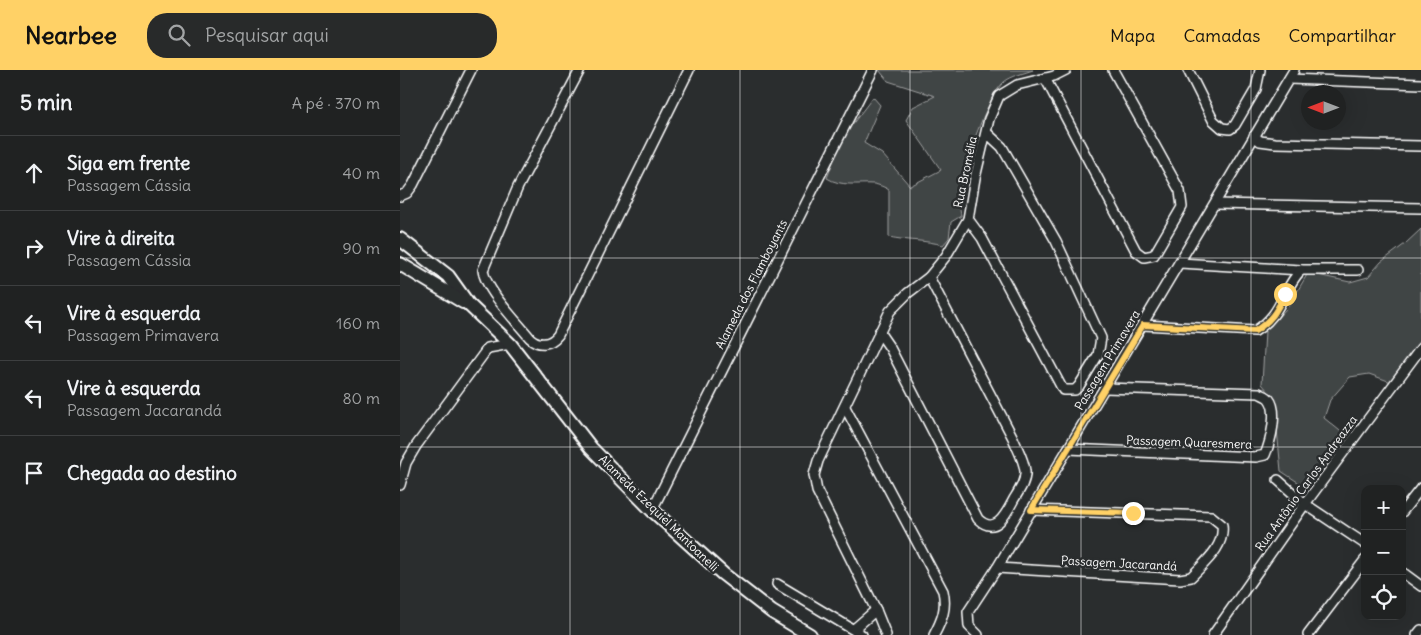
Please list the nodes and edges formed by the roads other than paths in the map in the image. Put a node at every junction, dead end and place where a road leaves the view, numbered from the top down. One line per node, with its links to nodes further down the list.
1 (471, 70): 16 (street)
2 (580, 70): 3 (street)
3 (688, 70)
4 (872, 70): 40 (street, Alameda dos Flamboyants)
5 (1066, 70): 10 (street, Rua Bromélia)
6 (1113, 70): 10 (street)
7 (1188, 70): 8 (street)
8 (1260, 70)
9 (1294, 70): 11 (street, Passagem Primavera)
10 (1046, 78): 13 (street, Rua Bromélia)
11 (1289, 79): 12 (street); 14 (street, Passagem Primavera)
12 (1421, 84)
13 (987, 133): 19 (street, Rua Bromélia); 19 (street)
14 (1254, 136): 15 (street); 17 (street, Passagem Primavera)
15 (1421, 146)
16 (400, 196)
17 (1215, 204): 18 (street); 22 (street, Passagem Primavera)
18 (1421, 208)
19 (968, 219): 26 (street, Rua Bromélia)
20 (400, 239): 21 (main road, Alameda Ezequiel Mantoanelli)
21 (418, 252): 23 (main road); 27 (main road, Alameda Ezequiel Mantoanelli)
22 (1180, 263): 24 (street); 28 (street, Passagem Primavera)
23 (404, 265): 27 (main road, Alameda Ezequiel Mantoanelli)
24 (1301, 270): 25 (street); 28 (street)
25 (1358, 270)
26 (928, 277): 29 (street, Rua Bromélia); 29 (street)
27 (468, 304): 30 (main road, Alameda Ezequiel Mantoanelli)
28 (1143, 325): 32 (street, Passagem Primavera)
29 (879, 332): 33 (street, Rua Bromélia)
30 (510, 344): 36 (street); 40 (main road, Alameda Ezequiel Mantoanelli)
31 (1421, 348): 38 (street, Rua Antônio Carlos Andreazza)
32 (1105, 388): 34 (street, Passagem Primavera); 34 (street, Passagem Quaresmera)
33 (844, 406): 48 (street, Rua Bromélia); 54 (street)
34 (1068, 449): 41 (street, Passagem Primavera)
35 (1278, 480): 38 (street)
36 (400, 485)
37 (1421, 488): 39 (street)
38 (1305, 504): 42 (street); 56 (street, Rua Antônio Carlos Andreazza)
39 (1406, 507)
40 (652, 510): 51 (main road, Alameda Ezequiel Mantoanelli)
41 (1031, 510): 44 (street, Passagem Primavera); 44 (street, Passagem Jacarandá)
42 (1361, 541)
43 (1361, 565): 57 (street)
44 (997, 568): 55 (street, Passagem Primavera)
45 (1406, 575): 47 (street)
46 (777, 584): 49 (street)
47 (1421, 586)
48 (876, 610): 49 (street); 53 (street)
49 (854, 629): 52 (street)
50 (1421, 630): 58 (street)
51 (810, 635)
52 (862, 635)
53 (886, 635)
54 (934, 635)
55 (978, 635)
56 (1213, 635)
57 (1308, 635)
58 (1417, 635)

